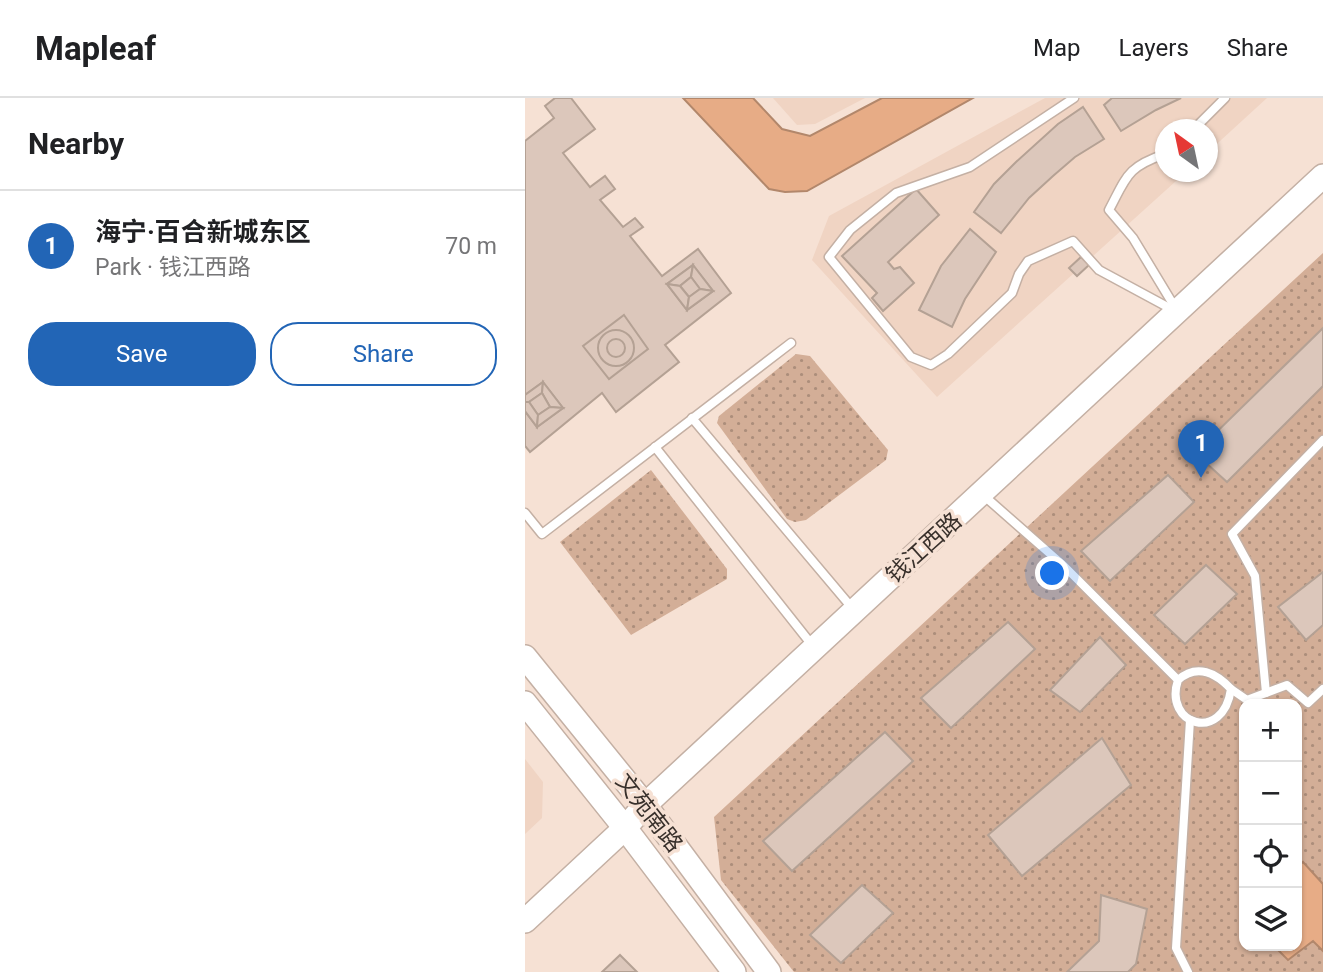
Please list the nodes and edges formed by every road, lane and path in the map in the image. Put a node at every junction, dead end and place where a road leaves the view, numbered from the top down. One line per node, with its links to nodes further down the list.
1 (1074, 98): 6 (lane)
2 (1225, 98): 3 (lane)
3 (1204, 119)
4 (1155, 158): 6 (lane)
5 (1323, 176): 6 (main road, 钱江西路)
6 (1178, 312): 11 (main road, 钱江西路)
7 (790, 343): 8 (lane)
8 (692, 418): 10 (lane); 13 (lane)
9 (1323, 440): 19 (lane)
10 (655, 447): 12 (lane); 14 (lane)
11 (982, 494): 13 (main road, 钱江西路); 16 (lane)
12 (525, 513)
13 (855, 611): 14 (main road, 钱江西路)
14 (815, 648): 22 (main road, 钱江西路)
15 (525, 657): 22 (main road, 文苑南路)
16 (1178, 680): 17 (lane); 21 (lane)
17 (1231, 690): 19 (lane); 21 (lane)
18 (1323, 690): 19 (lane)
19 (1266, 693)
20 (525, 703): 23 (main road, 文苑南路)
21 (1190, 720): 27 (lane)
22 (645, 805): 23 (main road, 钱江西路); 26 (main road, 文苑南路)
23 (625, 828): 24 (main road, 钱江西路); 25 (main road, 文苑南路)
24 (525, 921)
25 (734, 972)
26 (769, 972)
27 (1188, 972)

